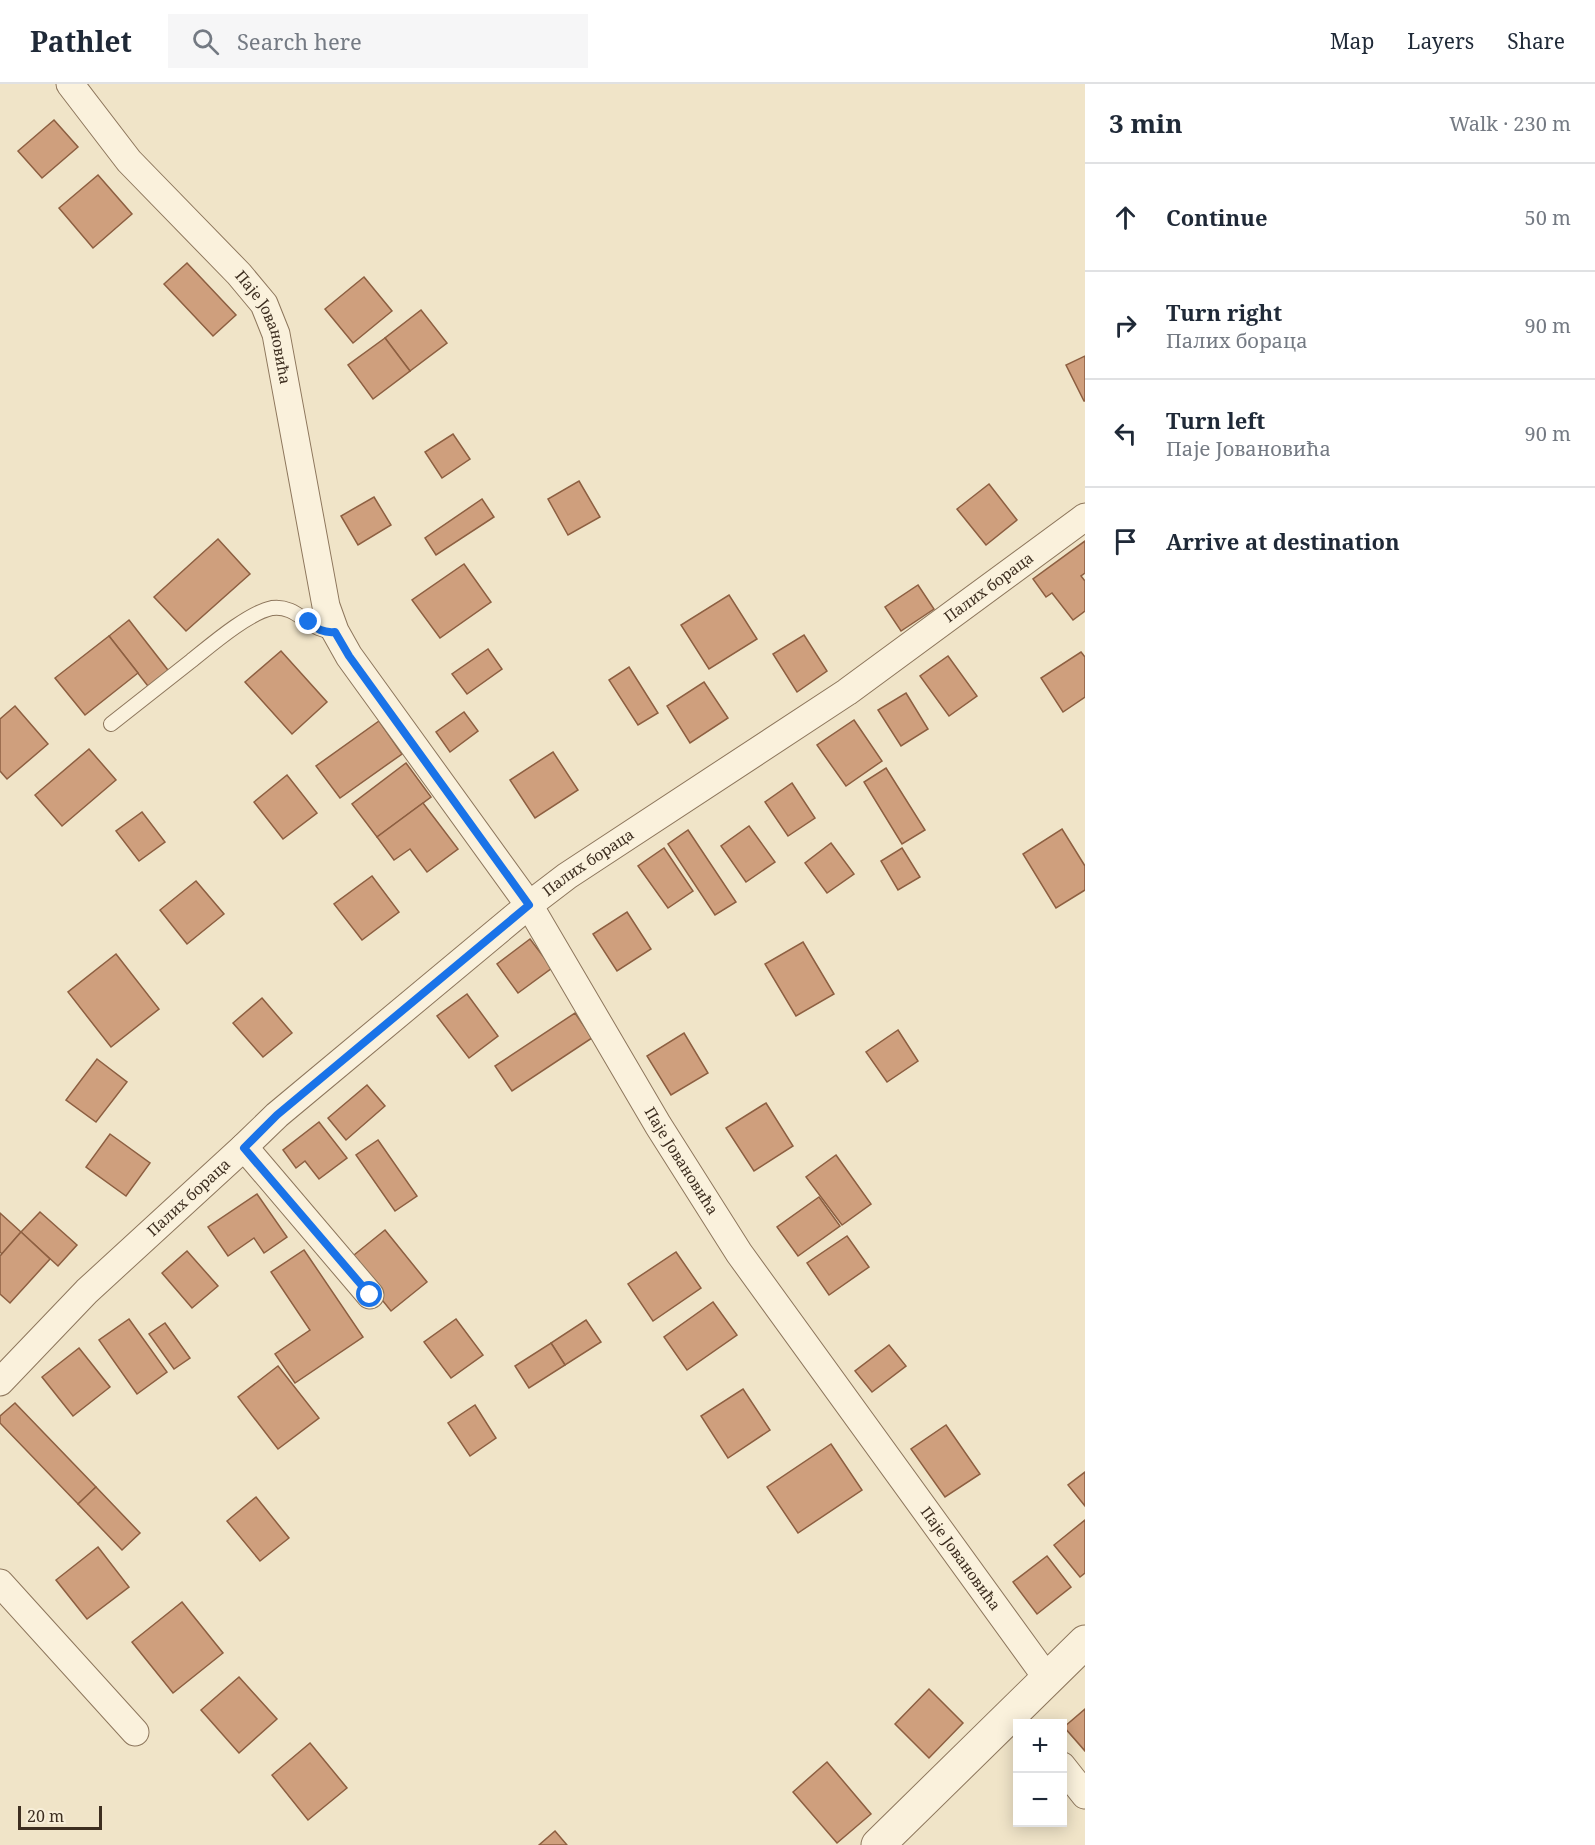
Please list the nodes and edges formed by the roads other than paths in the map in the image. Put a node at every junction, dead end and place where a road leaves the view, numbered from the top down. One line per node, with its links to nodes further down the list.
1 (70, 84): 3 (street, Паје Јовановића)
2 (1085, 517): 5 (street, Палих бораца)
3 (335, 632): 4 (lane); 5 (street, Паје Јовановића)
4 (111, 724)
5 (529, 905): 6 (street, Палих бораца); 11 (street, Паје Јовановића)
6 (244, 1148): 7 (street); 8 (street, Палих бораца)
7 (370, 1295)
8 (0, 1382)
9 (0, 1583): 13 (street)
10 (1085, 1642): 11 (street)
11 (1047, 1678): 12 (street)
12 (1024, 1715): 16 (street)
13 (135, 1732)
14 (1067, 1772): 15 (street)
15 (1085, 1795)
16 (878, 1845)

